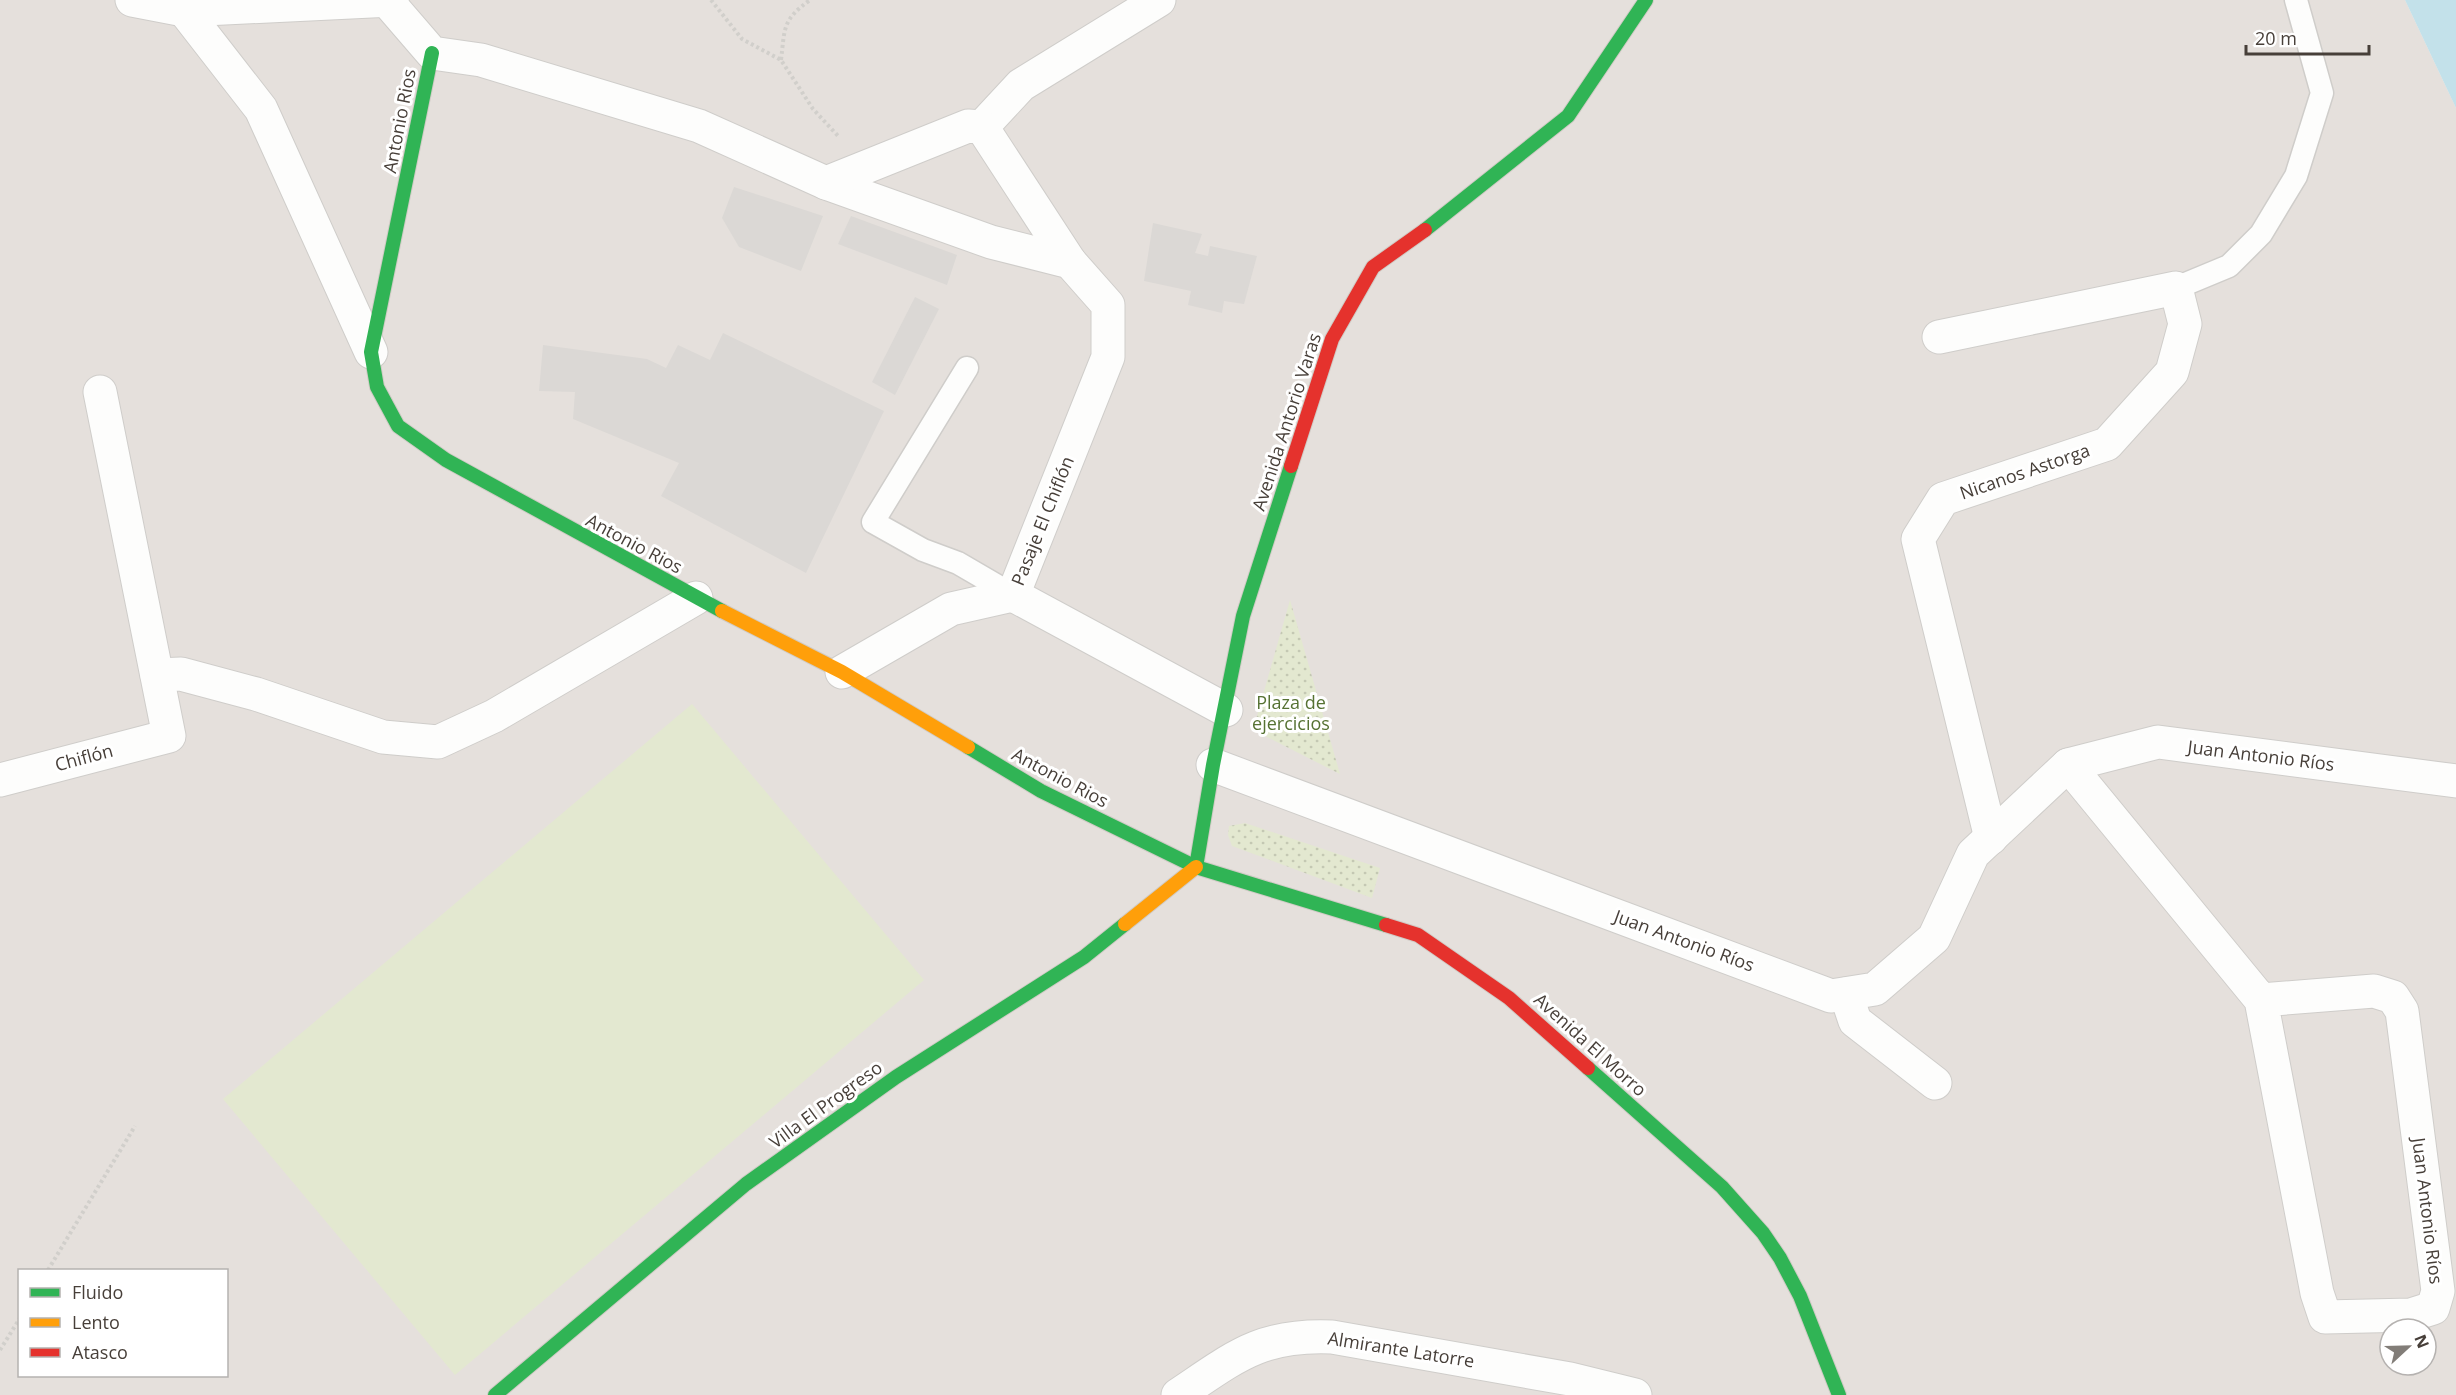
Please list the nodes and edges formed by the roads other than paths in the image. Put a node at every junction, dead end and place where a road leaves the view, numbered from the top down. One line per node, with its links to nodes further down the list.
1 (132, 0): 6 (street)
2 (1159, 0): 8 (street)
3 (1646, 0): 20 (street, Avenida Antorio Varas)
4 (2296, 0): 11 (lane)
5 (390, 1): 6 (street); 7 (street)
6 (184, 10): 13 (street)
7 (432, 53): 9 (street); 13 (street, Antonio Rios)
8 (982, 127): 9 (street); 10 (street, Pasaje El Chiflón)
9 (826, 183): 10 (street)
10 (1070, 262): 16 (street, Pasaje El Chiflón)
11 (2176, 288): 12 (street); 25 (street, Nicanos Astorga)
12 (1939, 337)
13 (371, 352): 17 (street, Antonio Rios)
14 (968, 368): 16 (lane)
15 (100, 392): 19 (street)
16 (1013, 595): 18 (street); 20 (street, Pasaje El Chiflón)
17 (696, 598): 18 (street, Antonio Rios); 19 (street)
18 (842, 672): 26 (street, Antonio Rios)
19 (157, 675): 23 (street, Chiflón)
20 (1226, 710): 21 (street, Avenida Antorio Varas)
21 (1213, 765): 26 (street, Avenida Antorio Varas); 27 (street, Juan Antonio Ríos)
22 (2068, 765): 24 (street, Juan Antonio Ríos); 25 (street, Juan Antonio Ríos); 28 (street, Juan Antonio Ríos)
23 (0, 780)
24 (2456, 781)
25 (1991, 837): 27 (street, Juan Antonio Ríos)
26 (1196, 867): 31 (street, Villa El Progreso); 34 (street, Avenida El Morro)
27 (1846, 994): 29 (street)
28 (2261, 1000): 28 (street, Juan Antonio Ríos)
29 (1935, 1083)
30 (1568, 1387): 32 (street, Almirante Latorre); 33 (street, Almirante Latorre)
31 (495, 1395)
32 (1178, 1395)
33 (1635, 1395)
34 (1839, 1395)

